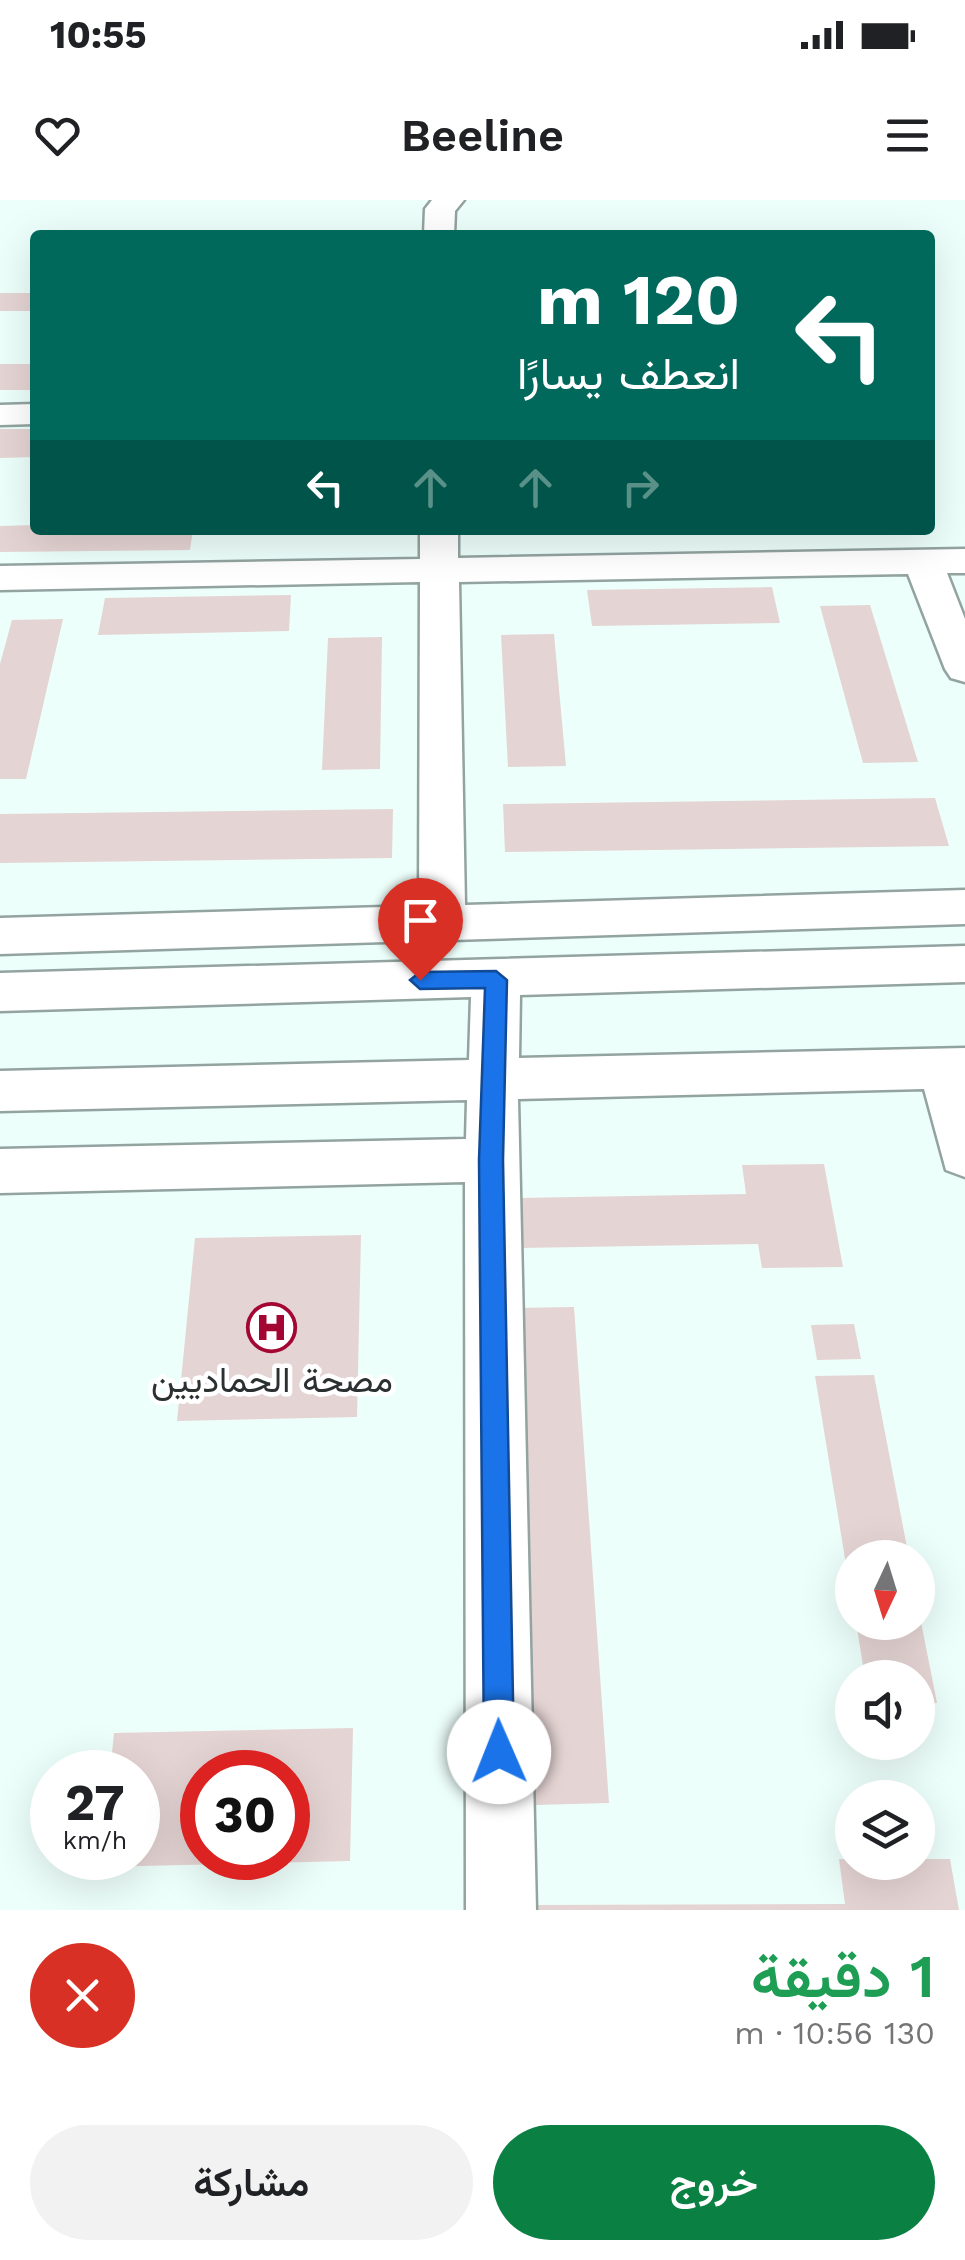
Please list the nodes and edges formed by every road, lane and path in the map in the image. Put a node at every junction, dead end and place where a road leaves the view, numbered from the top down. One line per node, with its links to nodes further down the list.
1 (449, 200): 2 (street)
2 (439, 230)
3 (30, 414): 4 (street)
4 (0, 415)
5 (439, 535): 8 (street)
6 (965, 561): 7 (street)
7 (923, 562): 8 (street); 10 (street)
8 (439, 573): 9 (street); 12 (street)
9 (0, 578)
10 (965, 669)
11 (965, 907): 12 (street)
12 (442, 922): 13 (street)
13 (0, 936)
14 (965, 964): 15 (street)
15 (496, 980): 16 (street); 18 (street)
16 (0, 992)
17 (954, 1068): 18 (street); 20 (street)
18 (493, 1080): 19 (street); 21 (street)
19 (0, 1092)
20 (965, 1155)
21 (491, 1160): 22 (street); 23 (street)
22 (0, 1170)
23 (501, 1910)

